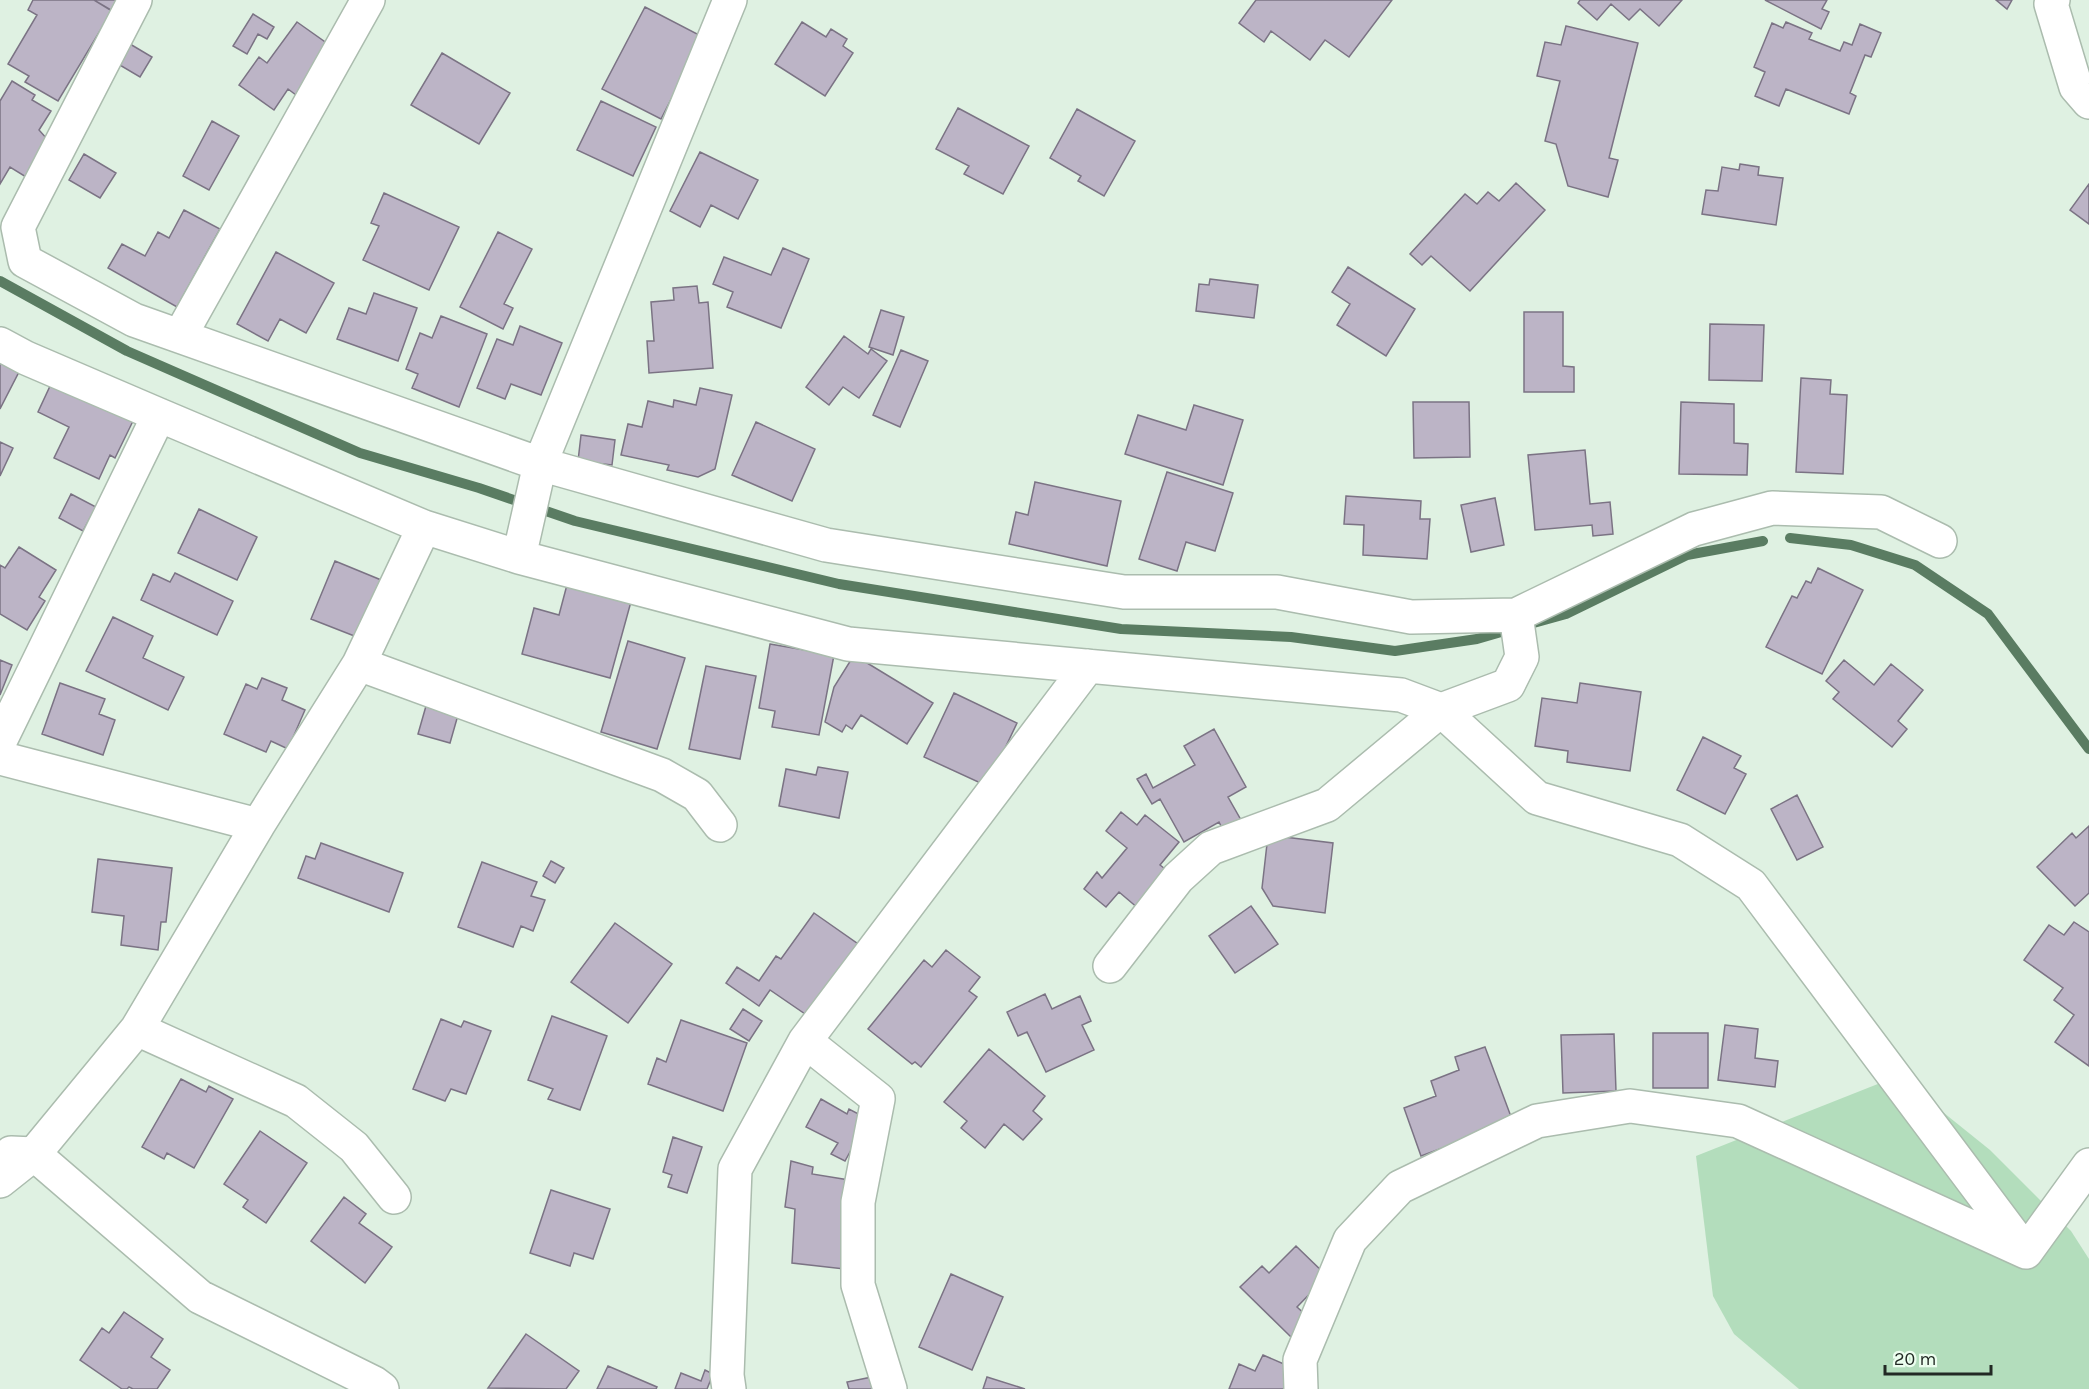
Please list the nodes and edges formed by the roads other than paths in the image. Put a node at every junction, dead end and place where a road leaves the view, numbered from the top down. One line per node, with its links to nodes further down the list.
1 (135, 0): 6 (street)
2 (368, 0): 6 (street)
3 (730, 0): 9 (street)
4 (2053, 0): 5 (street)
5 (2089, 102)
6 (180, 336): 9 (street)
7 (0, 344): 8 (street)
8 (159, 415): 10 (street); 17 (street)
9 (537, 476): 12 (street); 13 (street)
10 (424, 527): 12 (street); 14 (street)
11 (1940, 541): 13 (street)
12 (519, 557): 15 (street)
13 (1517, 626): 16 (street)
14 (359, 664): 19 (street); 20 (street)
15 (1088, 666): 16 (street); 23 (street)
16 (1441, 710): 21 (street); 29 (street)
17 (0, 741)
18 (0, 758): 19 (street)
19 (258, 825): 22 (street)
20 (720, 825)
21 (1110, 966)
22 (137, 1029): 25 (street); 28 (street)
23 (805, 1041): 31 (street); 32 (street)
24 (0, 1152): 25 (street)
25 (34, 1154): 27 (street); 30 (street)
26 (2089, 1165): 29 (street)
27 (0, 1180)
28 (394, 1197)
29 (2026, 1252): 33 (street)
30 (382, 1389)
31 (729, 1389)
32 (890, 1389)
33 (1301, 1389)

